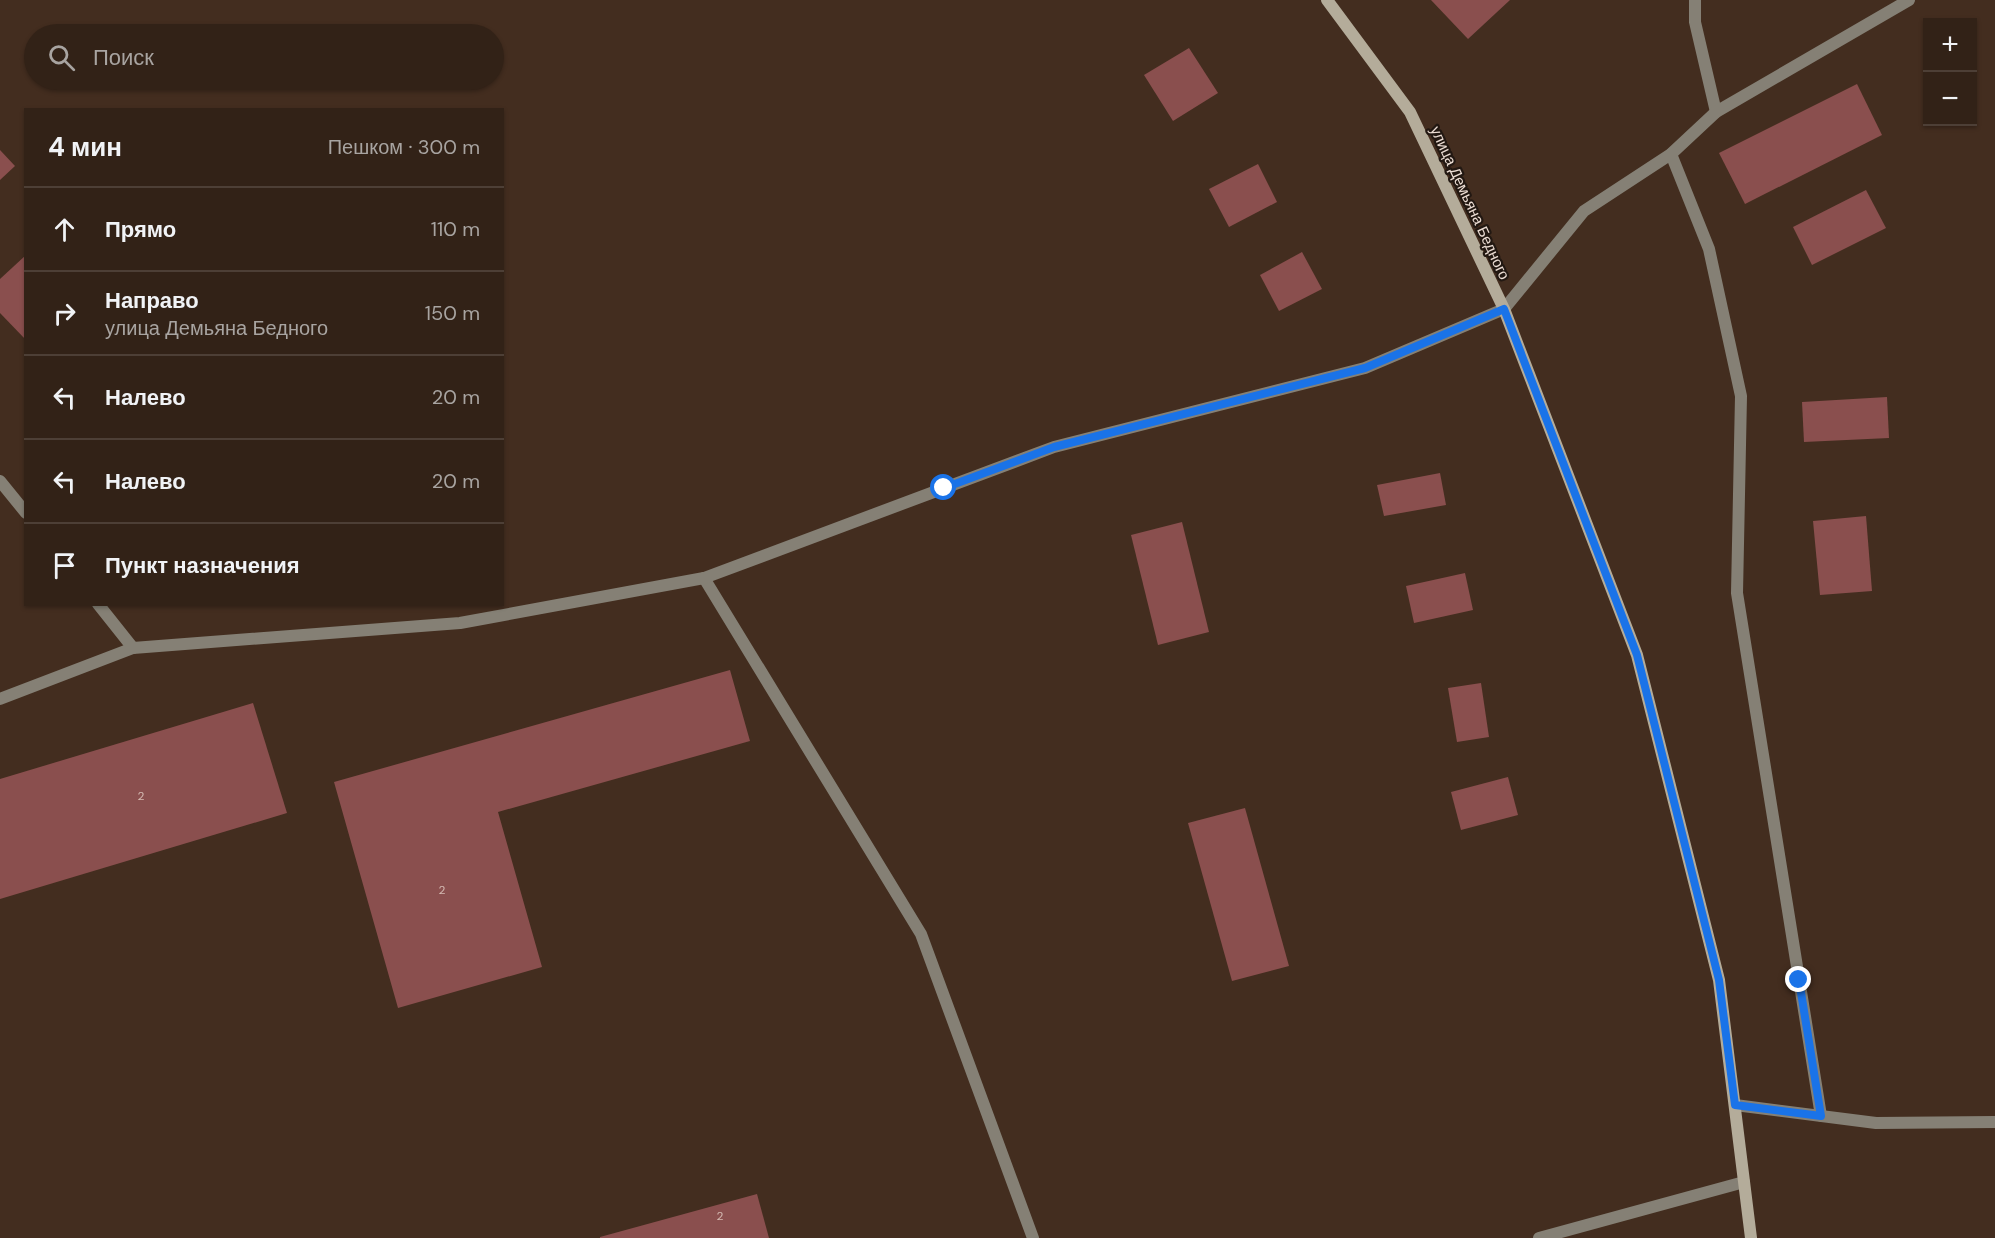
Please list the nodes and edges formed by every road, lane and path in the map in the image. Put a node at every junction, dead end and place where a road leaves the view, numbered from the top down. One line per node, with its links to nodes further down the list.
1 (1327, 0): 6 (street, улица Демьяна Бедного)
2 (1695, 0): 4 (street)
3 (1909, 0): 4 (street)
4 (1716, 112): 5 (street)
5 (1671, 154): 6 (street); 14 (street)
6 (1504, 309): 9 (street); 13 (street, улица Демьяна Бедного)
7 (0, 481): 8 (street)
8 (24, 511)
9 (704, 578): 11 (street); 17 (street)
10 (100, 606): 11 (street)
11 (133, 648): 12 (street)
12 (0, 699)
13 (1735, 1105): 14 (street); 16 (street, улица Демьяна Бедного)
14 (1821, 1116): 15 (street)
15 (1995, 1122)
16 (1744, 1182): 18 (street); 19 (street, улица Демьяна Бедного)
17 (1033, 1238)
18 (1539, 1238)
19 (1751, 1238)

